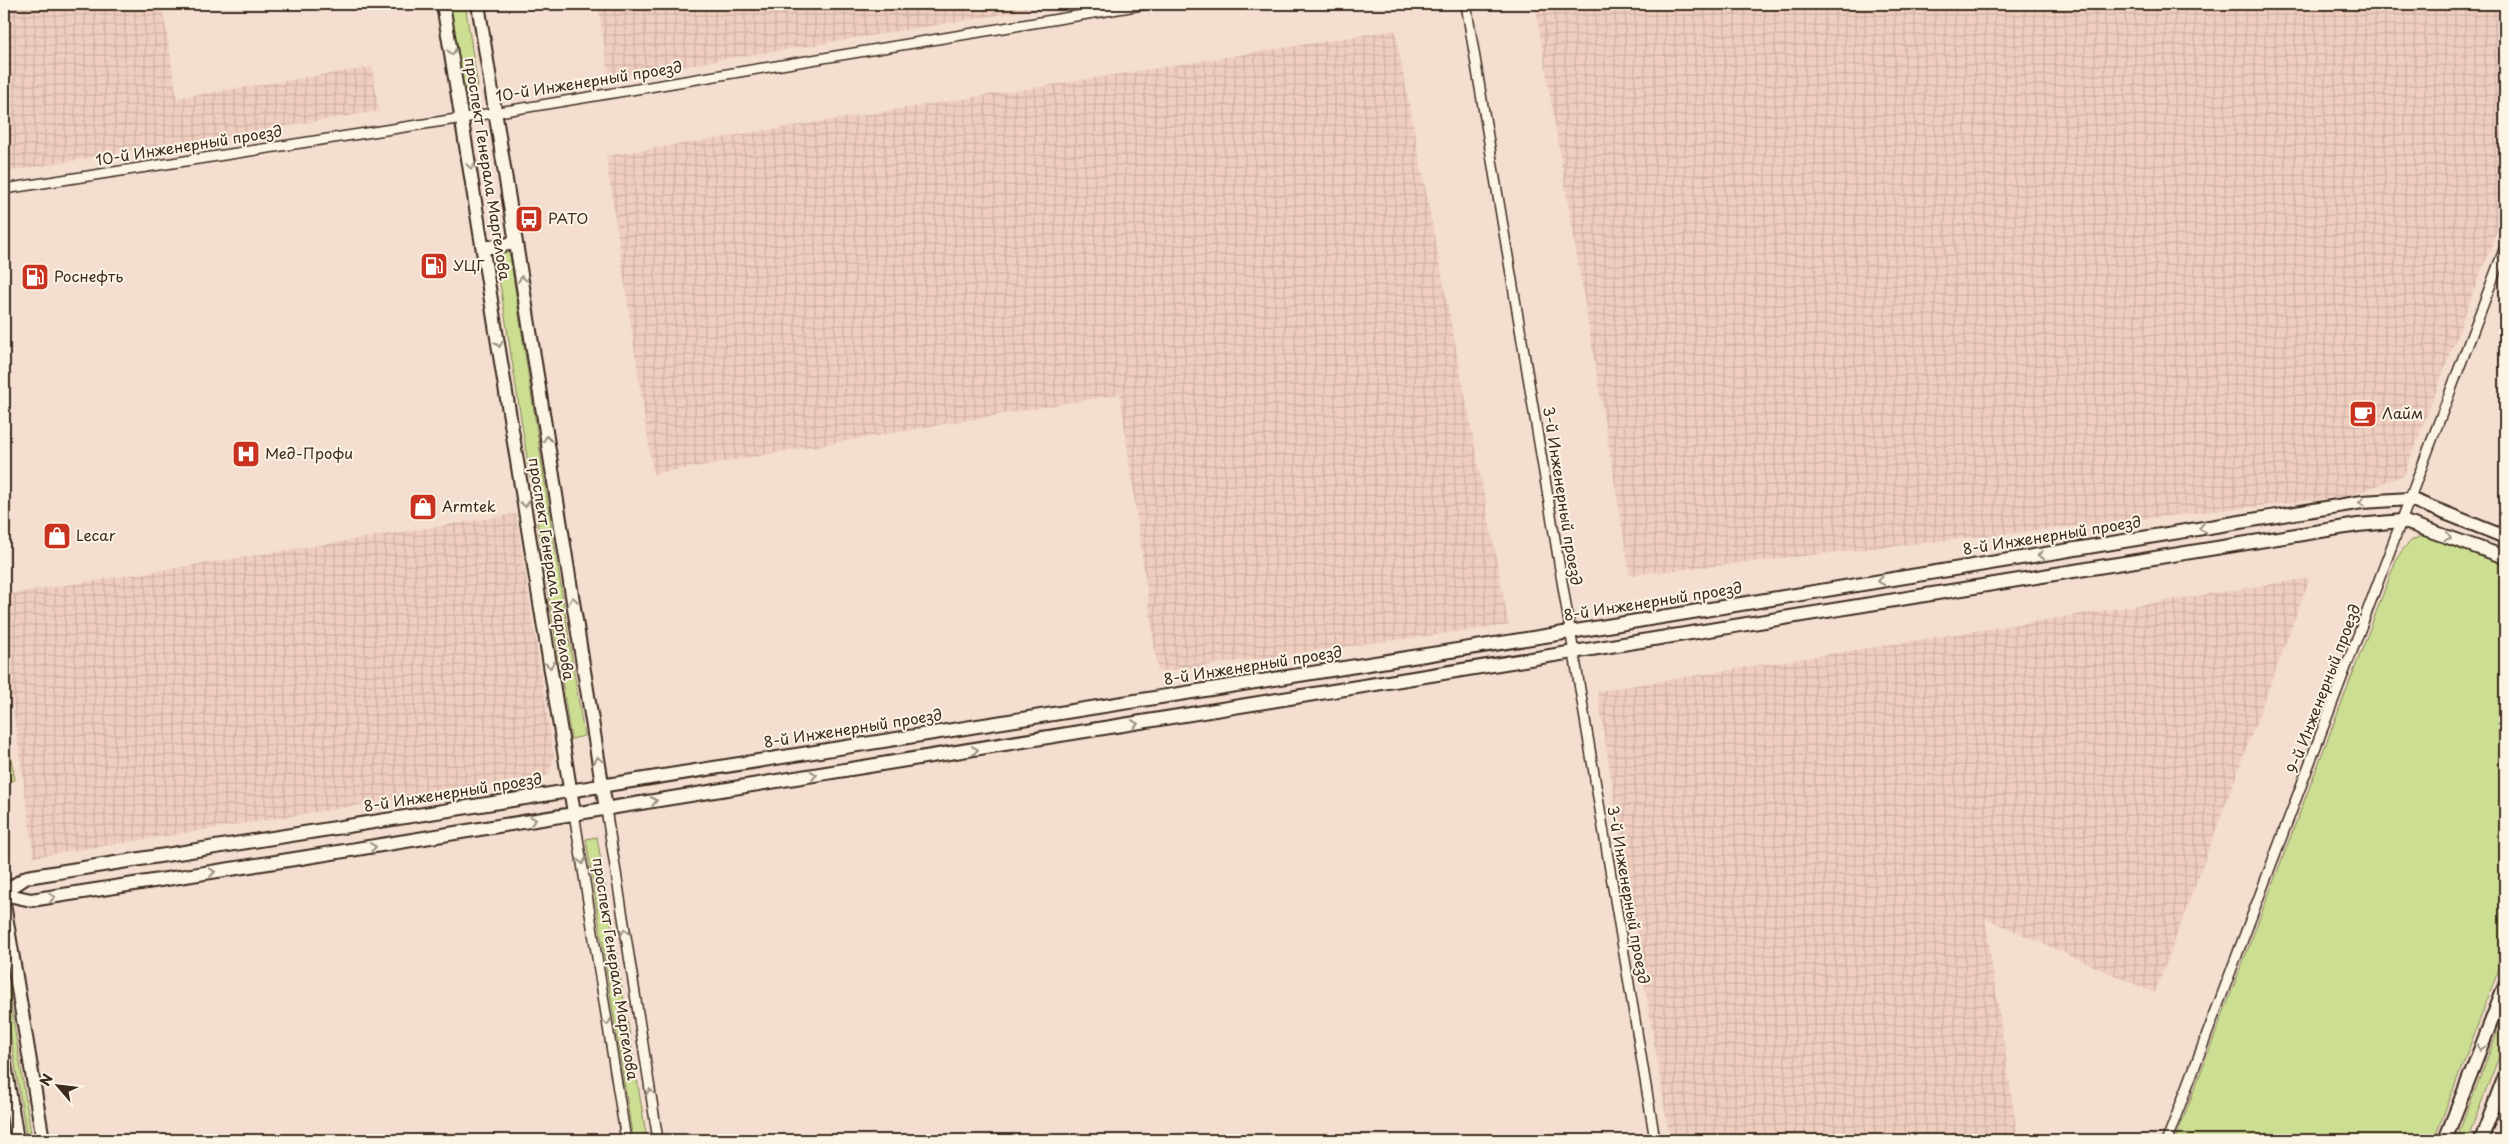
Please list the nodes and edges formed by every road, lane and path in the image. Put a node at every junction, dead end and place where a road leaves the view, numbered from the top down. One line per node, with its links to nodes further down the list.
1 (443, 4): 6 (street, проспект Генерала Маргелова, one-way to 6)
2 (478, 4): 5 (street, проспект Генерала Маргелова)
3 (1148, 4): 5 (street, 10-й Инженерный проезд)
4 (1466, 4): 15 (street, 3-й Инженерный проезд)
5 (496, 111): 6 (street, 10-й Инженерный проезд); 8 (street, проспект Генерала Маргелова)
6 (463, 118): 7 (street, 10-й Инженерный проезд); 10 (street, проспект Генерала Маргелова, one-way to 10)
7 (4, 189)
8 (516, 243): 10 (street); 19 (street, проспект Генерала Маргелова, one-way to 8)
9 (2505, 247): 11 (street, 9-й Инженерный проезд)
10 (484, 248): 20 (street, проспект Генерала Маргелова, one-way to 20)
11 (2410, 499): 12 (street, 9-й Инженерный проезд); 13 (street, 8-й Инженерный проезд); 15 (street, 8-й Инженерный проезд, one-way to 15)
12 (2402, 521): 14 (street, 8-й Инженерный проезд, one-way to 14); 16 (street, 8-й Инженерный проезд); 35 (street, 9-й Инженерный проезд)
13 (2505, 537)
14 (2505, 557)
15 (1570, 632): 16 (street, 3-й Инженерный проезд); 17 (street, 8-й Инженерный проезд)
16 (1573, 654): 18 (street, 8-й Инженерный проезд); 34 (street, 3-й Инженерный проезд)
17 (1395, 660): 18 (street); 19 (street, 8-й Инженерный проезд)
18 (1398, 682): 22 (street, 8-й Инженерный проезд, one-way to 18)
19 (602, 786): 20 (street, 8-й Инженерный проезд); 22 (street, проспект Генерала Маргелова)
20 (570, 791): 21 (street, 8-й Инженерный проезд); 23 (street, проспект Генерала Маргелова)
21 (492, 803): 24 (street); 25 (street, 8-й Инженерный проезд)
22 (606, 808): 23 (street, 8-й Инженерный проезд); 33 (street, проспект Генерала Маргелова, one-way to 22)
23 (574, 813): 24 (street, 8-й Инженерный проезд, one-way to 23); 32 (street, проспект Генерала Маргелова, one-way to 32)
24 (496, 826): 25 (street, 8-й Инженерный проезд, one-way to 24)
25 (4, 893)
26 (4, 904): 31 (street)
27 (2505, 986): 36 (street, one-way to 36)
28 (4, 1058): 30 (street)
29 (2505, 1076): 37 (street)
30 (17, 1140)
31 (43, 1140)
32 (626, 1140)
33 (658, 1140)
34 (1655, 1140)
35 (2167, 1140)
36 (2446, 1140)
37 (2481, 1140)

